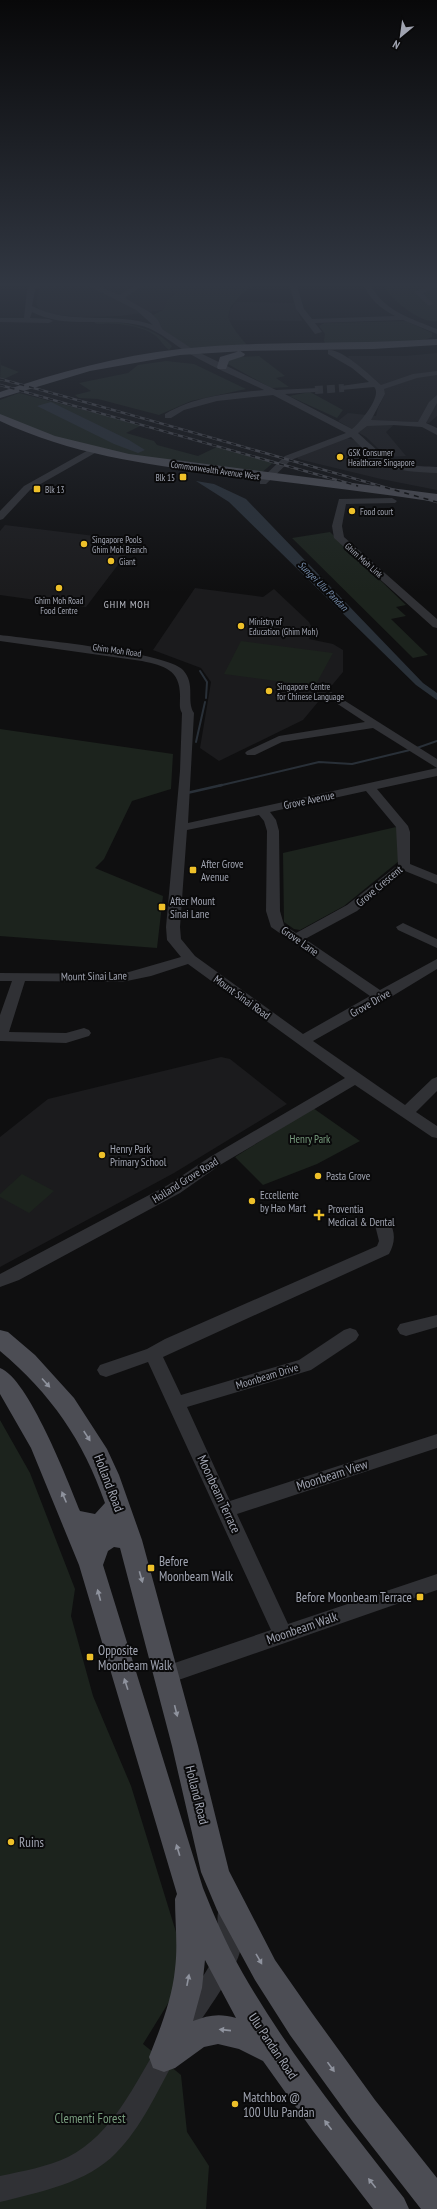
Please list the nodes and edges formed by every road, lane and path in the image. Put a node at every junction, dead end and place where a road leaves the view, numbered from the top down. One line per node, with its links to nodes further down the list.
1 (32, 386): 11 (main road)
2 (44, 386): 11 (main road)
3 (250, 386): 10 (street)
4 (261, 386): 9 (street)
5 (359, 386): 7 (street)
6 (377, 386): 15 (street)
7 (344, 388)
8 (315, 390): 9 (street)
9 (275, 393): 10 (street); 18 (street)
10 (265, 394): 13 (street); 18 (street)
11 (1, 398)
12 (437, 398): 16 (street)
13 (168, 416)
14 (0, 417): 20 (main road, Commonwealth Avenue West)
15 (365, 423): 16 (street); 18 (street)
16 (421, 424): 19 (street)
17 (0, 426): 20 (main road, Commonwealth Avenue West)
18 (348, 432): 21 (street); 22 (street)
19 (437, 432)
20 (84, 453): 22 (main road, Commonwealth Avenue West); 25 (street); 27 (street)
21 (437, 470)
22 (261, 479): 23 (main road, Commonwealth Avenue West); 24 (main road, Commonwealth Avenue West)
23 (437, 498)
24 (392, 501): 26 (main road, Commonwealth Avenue West); 28 (street, Ghim Moh Link)
25 (0, 507)
26 (437, 509)
27 (0, 517)
28 (418, 608): 29 (street, Ghim Moh Link); 30 (street, Ghim Moh Link)
29 (437, 625)
30 (437, 631)
31 (0, 634): 34 (street, Ghim Moh Road)
32 (0, 638): 34 (street, Ghim Moh Road)
33 (331, 695): 35 (street)
34 (188, 713): 41 (street, Ghim Moh Road)
35 (374, 724): 36 (street); 37 (street)
36 (251, 753)
37 (437, 764)
38 (437, 772): 39 (street, Grove Avenue)
39 (369, 787): 40 (street, Grove Avenue); 42 (street, Grove Crescent)
40 (262, 811): 41 (street, Grove Avenue); 45 (street, Grove Lane)
41 (181, 828): 47 (street, Mount Sinai Road)
42 (404, 866): 43 (street); 45 (street, Grove Crescent)
43 (437, 880)
44 (403, 927): 46 (street)
45 (296, 940): 51 (street, Grove Lane)
46 (437, 944)
47 (190, 959): 50 (street, Mount Sinai Lane); 54 (street, Mount Sinai Road)
48 (437, 963): 51 (street, Grove Drive)
49 (0, 977): 50 (street, Mount Sinai Lane)
50 (20, 977): 53 (street)
51 (382, 997): 54 (street, Grove Drive)
52 (84, 1033): 53 (street)
53 (0, 1036)
54 (303, 1040): 55 (street, Mount Sinai Road)
55 (355, 1078): 58 (street, Mount Sinai Road); 62 (street, Holland Grove Road)
56 (437, 1082): 57 (street)
57 (423, 1096): 58 (street); 59 (street)
58 (406, 1113): 59 (street, Mount Sinai Road)
59 (419, 1122): 60 (street, Mount Sinai Road)
60 (437, 1133)
61 (383, 1225): 68 (street)
62 (6, 1278): 63 (street, Holland Grove Road)
63 (0, 1287)
64 (435, 1326): 65 (street)
65 (406, 1330)
66 (350, 1334): 72 (street, Moonbeam Drive)
67 (0, 1338): 75 (main road, Holland Road, one-way to 75)
68 (153, 1354): 70 (street); 72 (street, Moonbeam Terrace)
69 (0, 1362): 74 (main road)
70 (106, 1370)
71 (0, 1377): 74 (main road)
72 (177, 1403): 76 (street, Moonbeam Terrace)
73 (437, 1441): 76 (street, Moonbeam View)
74 (42, 1446): 77 (main road, one-way to 74)
75 (117, 1505): 77 (main road); 78 (main road, Holland Road)
76 (226, 1510): 81 (street, Moonbeam Terrace)
77 (73, 1518): 79 (main road)
78 (130, 1540): 79 (main road); 82 (main road, Holland Road, one-way to 82)
79 (91, 1565): 83 (main road, one-way to 79)
80 (437, 1582): 81 (street, Moonbeam Walk)
81 (283, 1634): 82 (street, Moonbeam Walk)
82 (167, 1676): 84 (main road, Holland Road, one-way to 84)
83 (189, 1888): 85 (main road, Ulu Pandan Road); 87 (main road, one-way to 83)
84 (227, 1900): 85 (street, Holland Road); 89 (main road, one-way to 89)
85 (223, 1964): 86 (main road, Ulu Pandan Road); 87 (street, Holland Road)
86 (274, 2050): 87 (main road, one-way to 87); 90 (main road, Ulu Pandan Road, one-way to 86)
87 (164, 2057): 88 (street, Holland Road)
88 (0, 2188)
89 (437, 2203)
90 (393, 2209)

